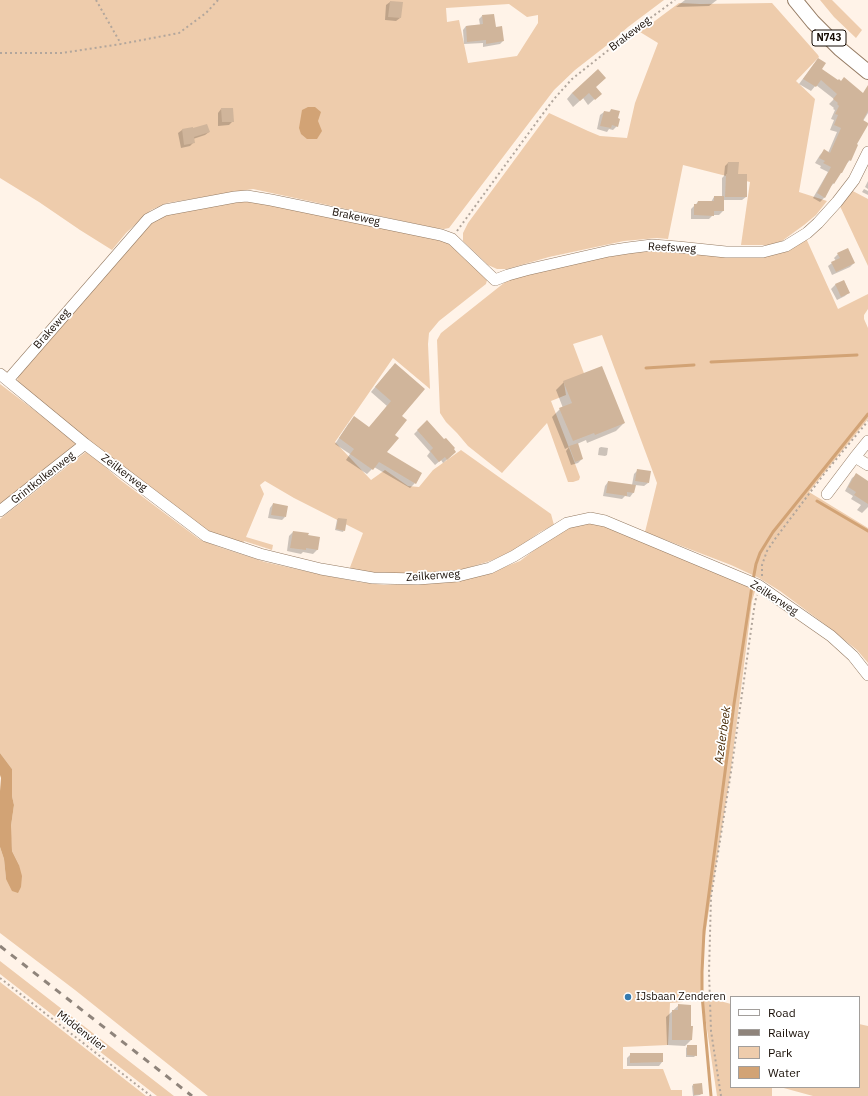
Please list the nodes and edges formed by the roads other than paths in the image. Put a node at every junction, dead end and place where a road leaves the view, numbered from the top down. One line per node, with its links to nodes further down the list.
1 (795, 0): 2 (main road, N743)
2 (868, 72)
3 (868, 152): 4 (street, Reefsweg)
4 (452, 239): 5 (street, Brakeweg)
5 (4, 377): 7 (street, Zeilkerweg)
6 (868, 441): 8 (street)
7 (86, 444): 11 (street, Grintkolkenweg); 12 (street, Zeilkerweg)
8 (855, 457): 9 (street); 10 (street)
9 (868, 465)
10 (826, 494)
11 (0, 511)
12 (868, 675)

